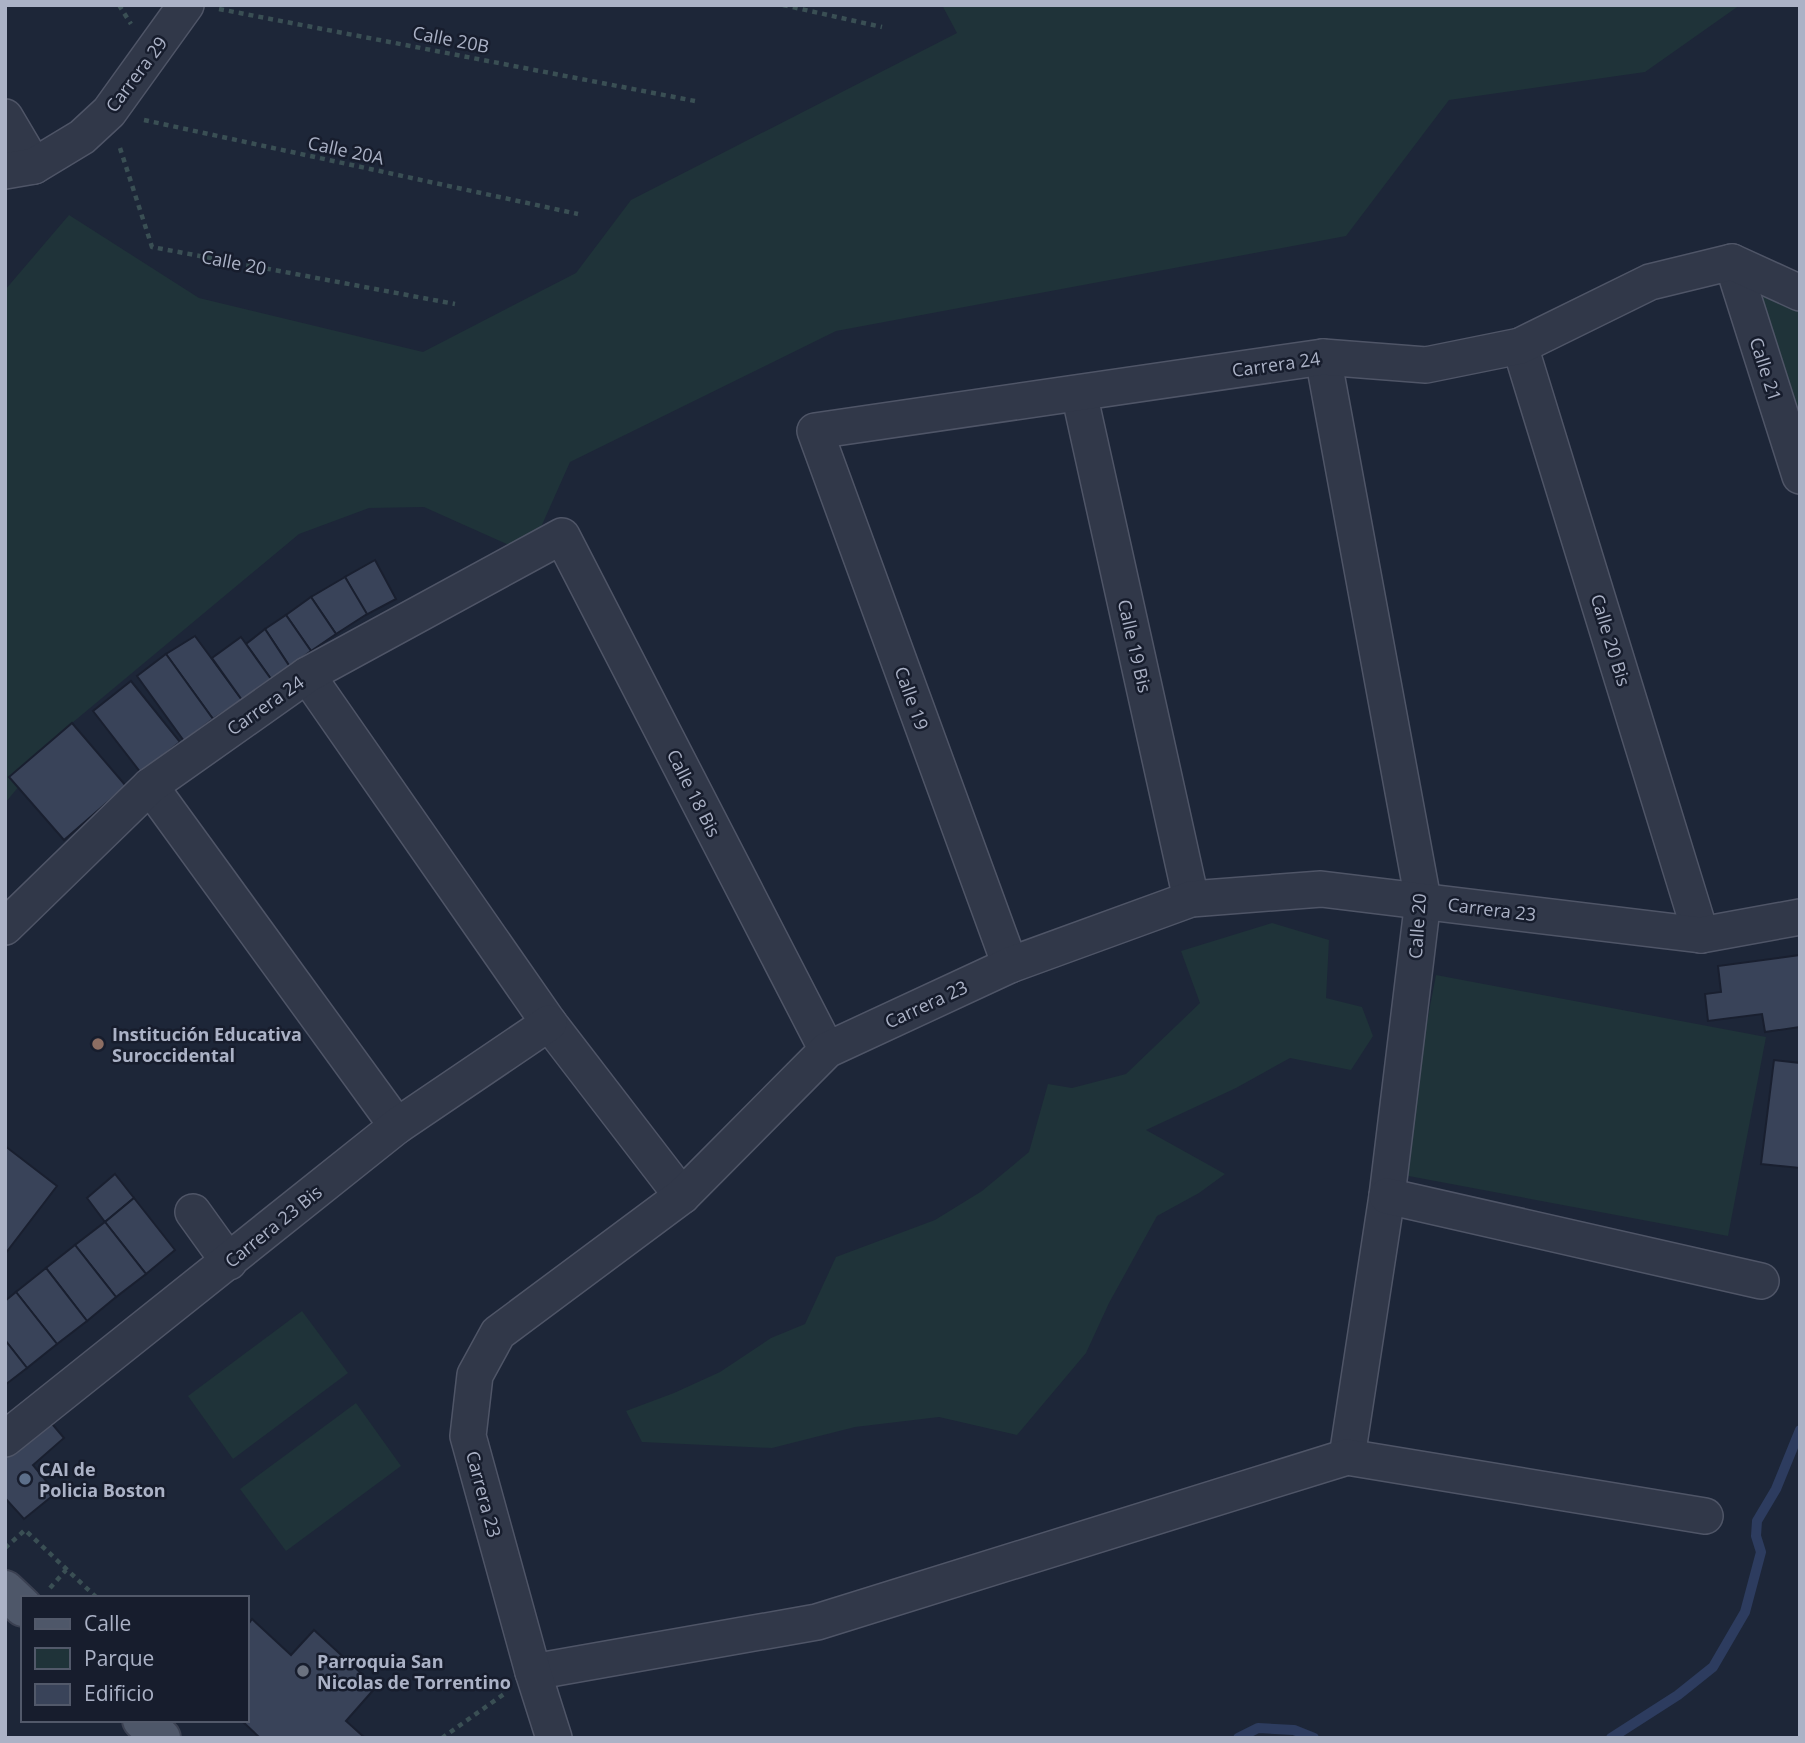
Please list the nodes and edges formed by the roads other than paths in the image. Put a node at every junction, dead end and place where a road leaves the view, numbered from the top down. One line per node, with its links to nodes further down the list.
1 (201, 7): 3 (street, Carrera 29)
2 (5, 117): 3 (street)
3 (20, 169)
4 (1732, 262): 5 (street); 6 (street, Carrera 24); 10 (street, Calle 21)
5 (1800, 293)
6 (1520, 346): 7 (street, Carrera 24); 18 (street, Calle 20 Bis)
7 (1324, 357): 8 (street, Carrera 24); 15 (street, Calle 20)
8 (1079, 393): 9 (street, Carrera 24); 14 (street, Calle 19 Bis)
9 (815, 431): 19 (street, Calle 19)
10 (1800, 476)
11 (562, 536): 12 (street, Carrera 24); 21 (street, Calle 18 Bis)
12 (307, 676): 13 (street, Carrera 24); 20 (street)
13 (150, 786): 17 (street, Carrera 24); 22 (street)
14 (1191, 898): 15 (street, Carrera 23); 19 (street, Carrera 23)
15 (1423, 900): 18 (street, Carrera 23); 24 (street, Calle 20)
16 (1800, 917): 18 (street, Carrera 23)
17 (5, 927)
18 (1701, 935)
19 (1010, 965): 21 (street, Carrera 23)
20 (549, 1023): 22 (street, Carrera 23 Bis); 23 (street)
21 (827, 1050): 23 (street, Carrera 23)
22 (397, 1126): 26 (street, Carrera 23 Bis)
23 (682, 1196): 33 (street, Carrera 23)
24 (1387, 1196): 27 (street); 29 (street, Calle 20)
25 (193, 1212): 26 (street)
26 (229, 1262): 28 (street, Carrera 23 Bis)
27 (1761, 1281)
28 (5, 1439)
29 (1347, 1457): 30 (street); 33 (street)
30 (1705, 1516)
31 (5, 1590): 32 (main road)
32 (21, 1605)
33 (533, 1672): 36 (street, Carrera 23)
34 (144, 1722): 35 (main road)
35 (160, 1738)
36 (554, 1738)

